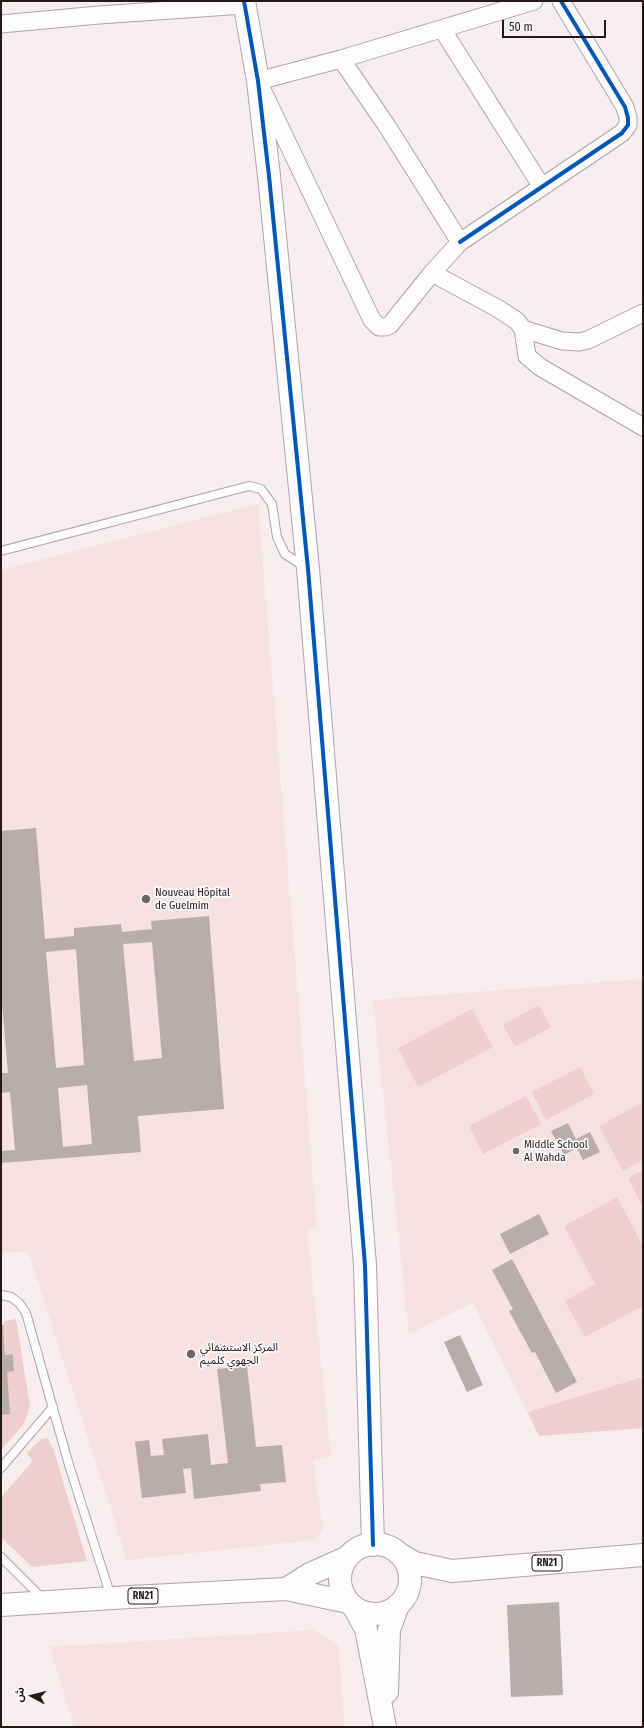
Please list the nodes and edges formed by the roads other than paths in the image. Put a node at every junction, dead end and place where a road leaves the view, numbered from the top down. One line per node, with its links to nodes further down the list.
1 (534, 1): 5 (street)
2 (561, 1): 8 (street)
3 (244, 3): 4 (street); 7 (street)
4 (1, 24)
5 (442, 29): 6 (street); 8 (street)
6 (341, 59): 7 (street); 9 (street)
7 (258, 81): 10 (street); 15 (street)
8 (542, 187): 9 (street)
9 (460, 242): 10 (street)
10 (432, 273): 12 (street)
11 (643, 313): 12 (street)
12 (523, 329): 13 (street)
13 (643, 427)
14 (1, 551): 15 (lane)
15 (308, 569): 19 (street)
16 (1, 1295): 17 (lane)
17 (53, 1407): 18 (lane); 26 (lane)
18 (1, 1468)
19 (373, 1545): 20 (street, RN21); 23 (street, RN21)
20 (399, 1554): 24 (street, RN21); 28 (street)
21 (643, 1555): 24 (street, RN21)
22 (1, 1557): 27 (lane)
23 (348, 1557): 25 (street, RN21); 29 (street)
24 (452, 1571): 28 (street, RN21)
25 (286, 1589): 26 (street, RN21); 29 (street, RN21)
26 (112, 1598): 27 (street, RN21)
27 (46, 1601): 30 (street, RN21)
28 (401, 1603): 29 (street, RN21); 31 (street)
29 (352, 1604): 31 (street)
30 (1, 1605)
31 (385, 1727)

